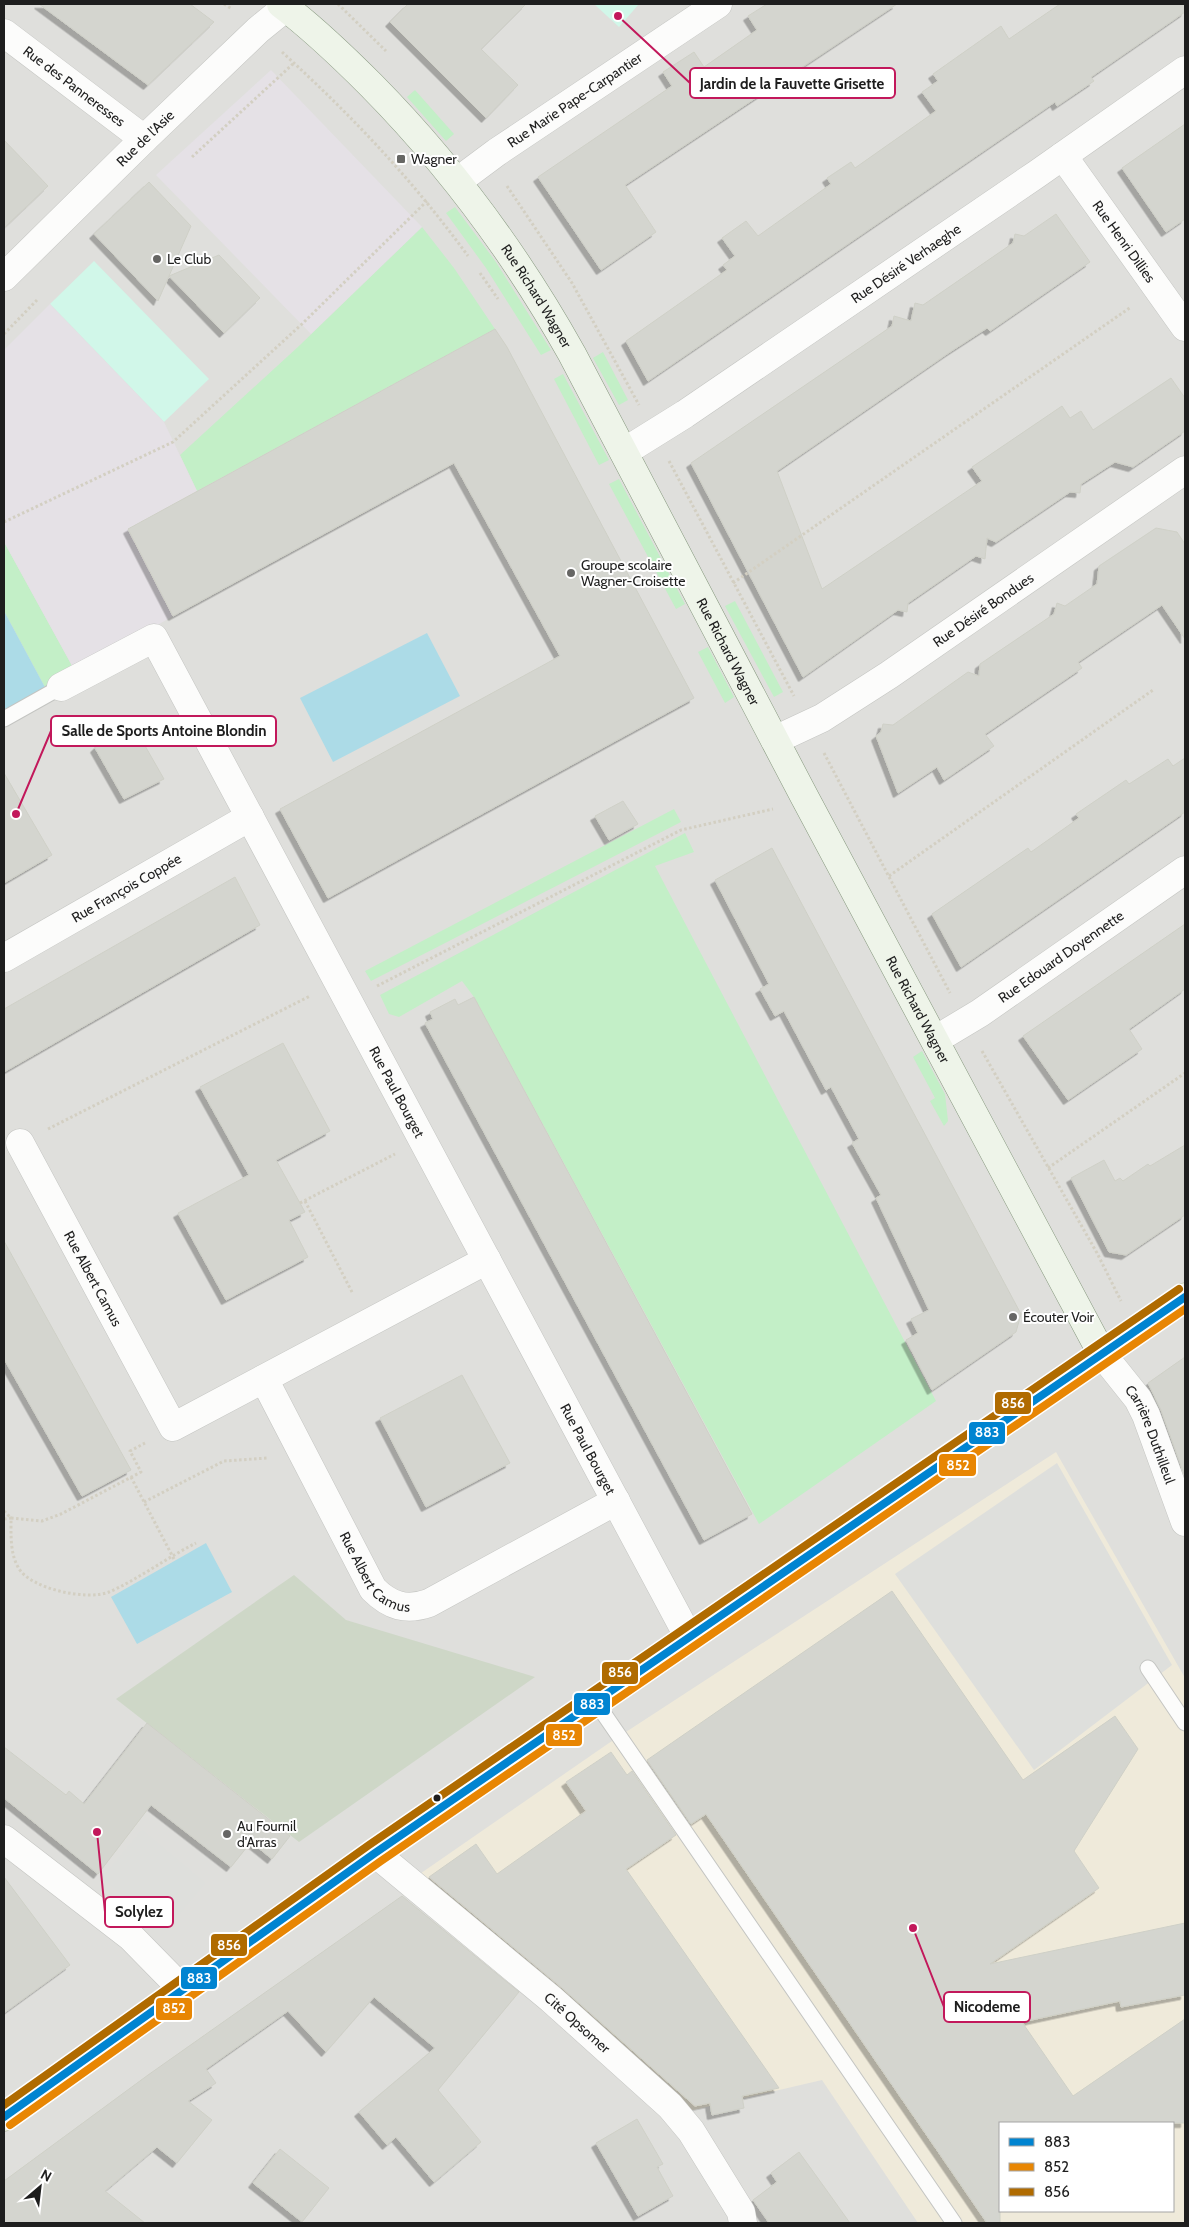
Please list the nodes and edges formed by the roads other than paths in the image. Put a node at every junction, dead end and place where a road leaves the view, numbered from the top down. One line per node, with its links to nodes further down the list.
1 (718, 4): 7 (street, Rue Marie Pape-Carpantier)
2 (286, 5): 5 (street, Rue de l'Asie); 7 (street, Rue Richard Wagner)
3 (4, 33): 5 (street, Rue des Panneresses)
4 (1185, 70): 6 (street, Rue Désiré Verhaeghe)
5 (144, 139): 8 (street, Rue de l'Asie)
6 (1064, 156): 9 (street, Rue Henri Dillies); 10 (street, Rue Désiré Verhaeghe)
7 (458, 181): 10 (street, Rue Richard Wagner)
8 (4, 277)
9 (1185, 327)
10 (624, 452): 14 (street, Rue Richard Wagner)
11 (1183, 475): 14 (street, Rue Désiré Bondues)
12 (62, 686): 13 (lane); 15 (street, Rue Paul Bourget)
13 (4, 719)
14 (775, 740): 18 (street, Rue Richard Wagner)
15 (250, 817): 17 (street, Rue François Coppée); 20 (street, Rue Paul Bourget)
16 (1185, 870): 18 (street, Rue Edouard Doyennette)
17 (4, 958)
18 (934, 1040): 22 (street, Rue Richard Wagner)
19 (20, 1143): 23 (street, Rue Albert Camus)
20 (486, 1260): 23 (street); 24 (street, Rue Paul Bourget)
21 (1185, 1297): 22 (main road)
22 (1102, 1354): 25 (street, Carrière Duthilleul); 26 (main road)
23 (264, 1378): 24 (street, Rue Albert Camus)
24 (616, 1501): 26 (street, Rue Paul Bourget)
25 (1185, 1522)
26 (689, 1638): 28 (main road)
27 (1148, 1668): 29 (lane)
28 (595, 1701): 31 (main road); 35 (lane)
29 (1185, 1723)
30 (4, 1839): 32 (street)
31 (375, 1853): 32 (main road); 34 (street, Cité Opsomer)
32 (182, 1989): 33 (main road)
33 (4, 2117)
34 (743, 2223)
35 (954, 2223)

